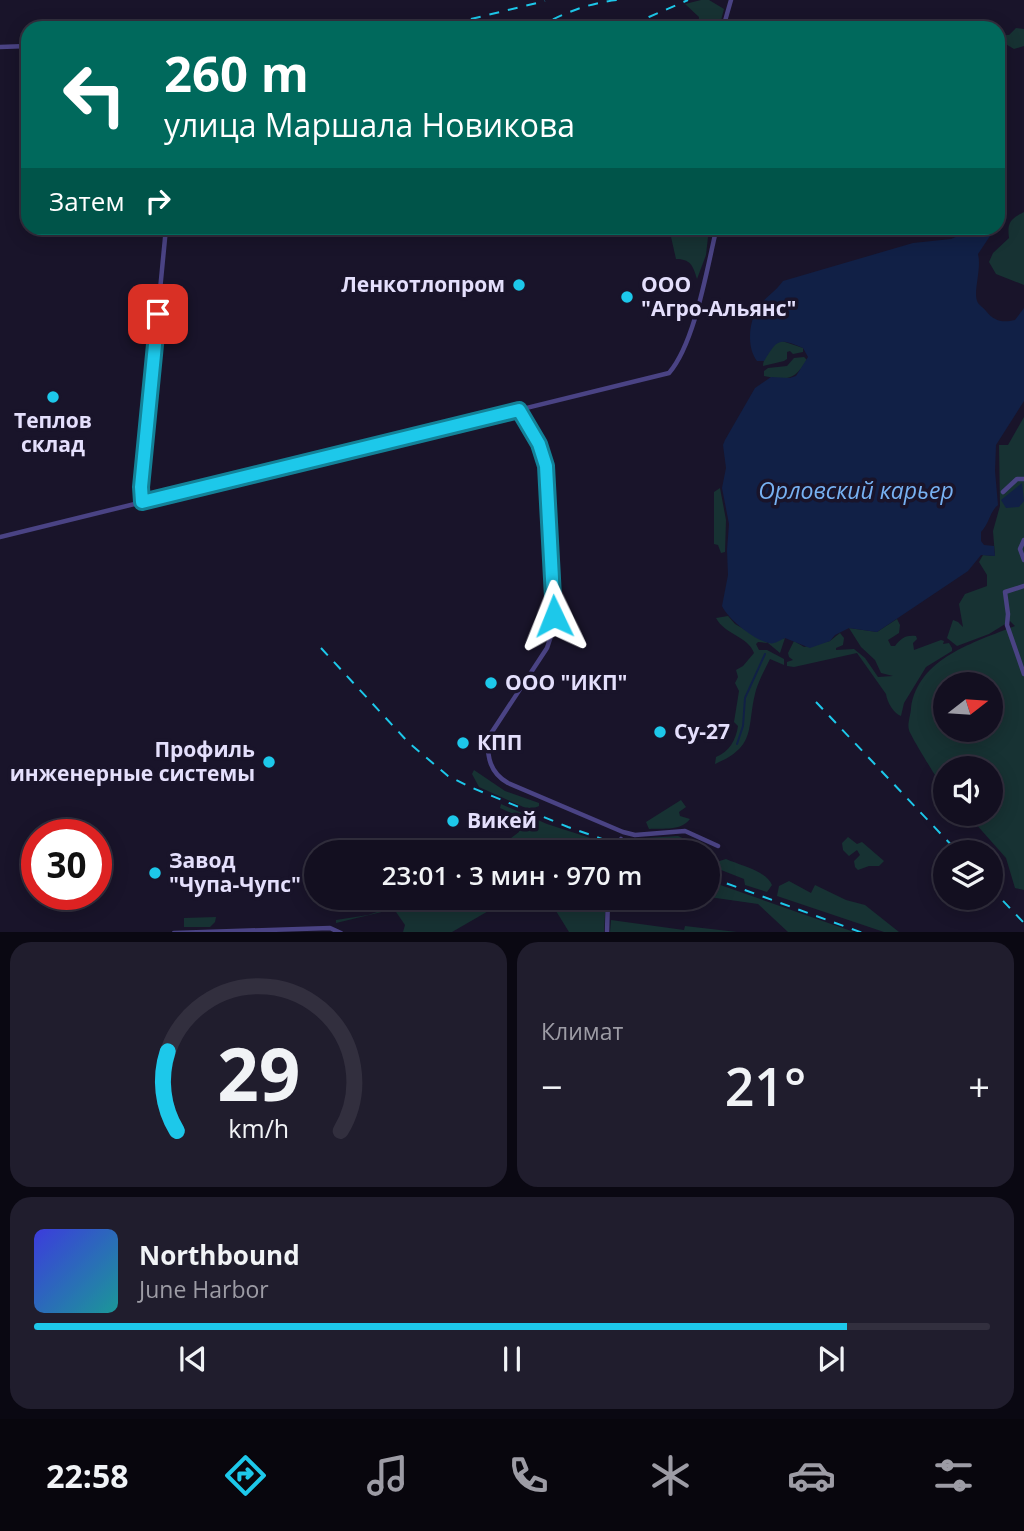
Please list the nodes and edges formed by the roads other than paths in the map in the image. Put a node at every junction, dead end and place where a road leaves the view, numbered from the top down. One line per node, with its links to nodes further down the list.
1 (731, 0): 2 (street)
2 (725, 21)
3 (21, 46): 4 (street)
4 (0, 47)
5 (165, 235): 10 (street)
6 (715, 235): 7 (street)
7 (519, 410): 10 (street); 16 (street)
8 (1024, 479): 9 (street)
9 (1003, 492)
10 (142, 502): 11 (street)
11 (0, 537)
12 (1024, 540): 13 (street)
13 (1024, 560)
14 (1024, 586): 15 (street)
15 (1024, 674)
16 (705, 840)
17 (608, 910): 21 (street)
18 (262, 931): 19 (street); 20 (street)
19 (218, 932)
20 (339, 932)
21 (607, 932)

